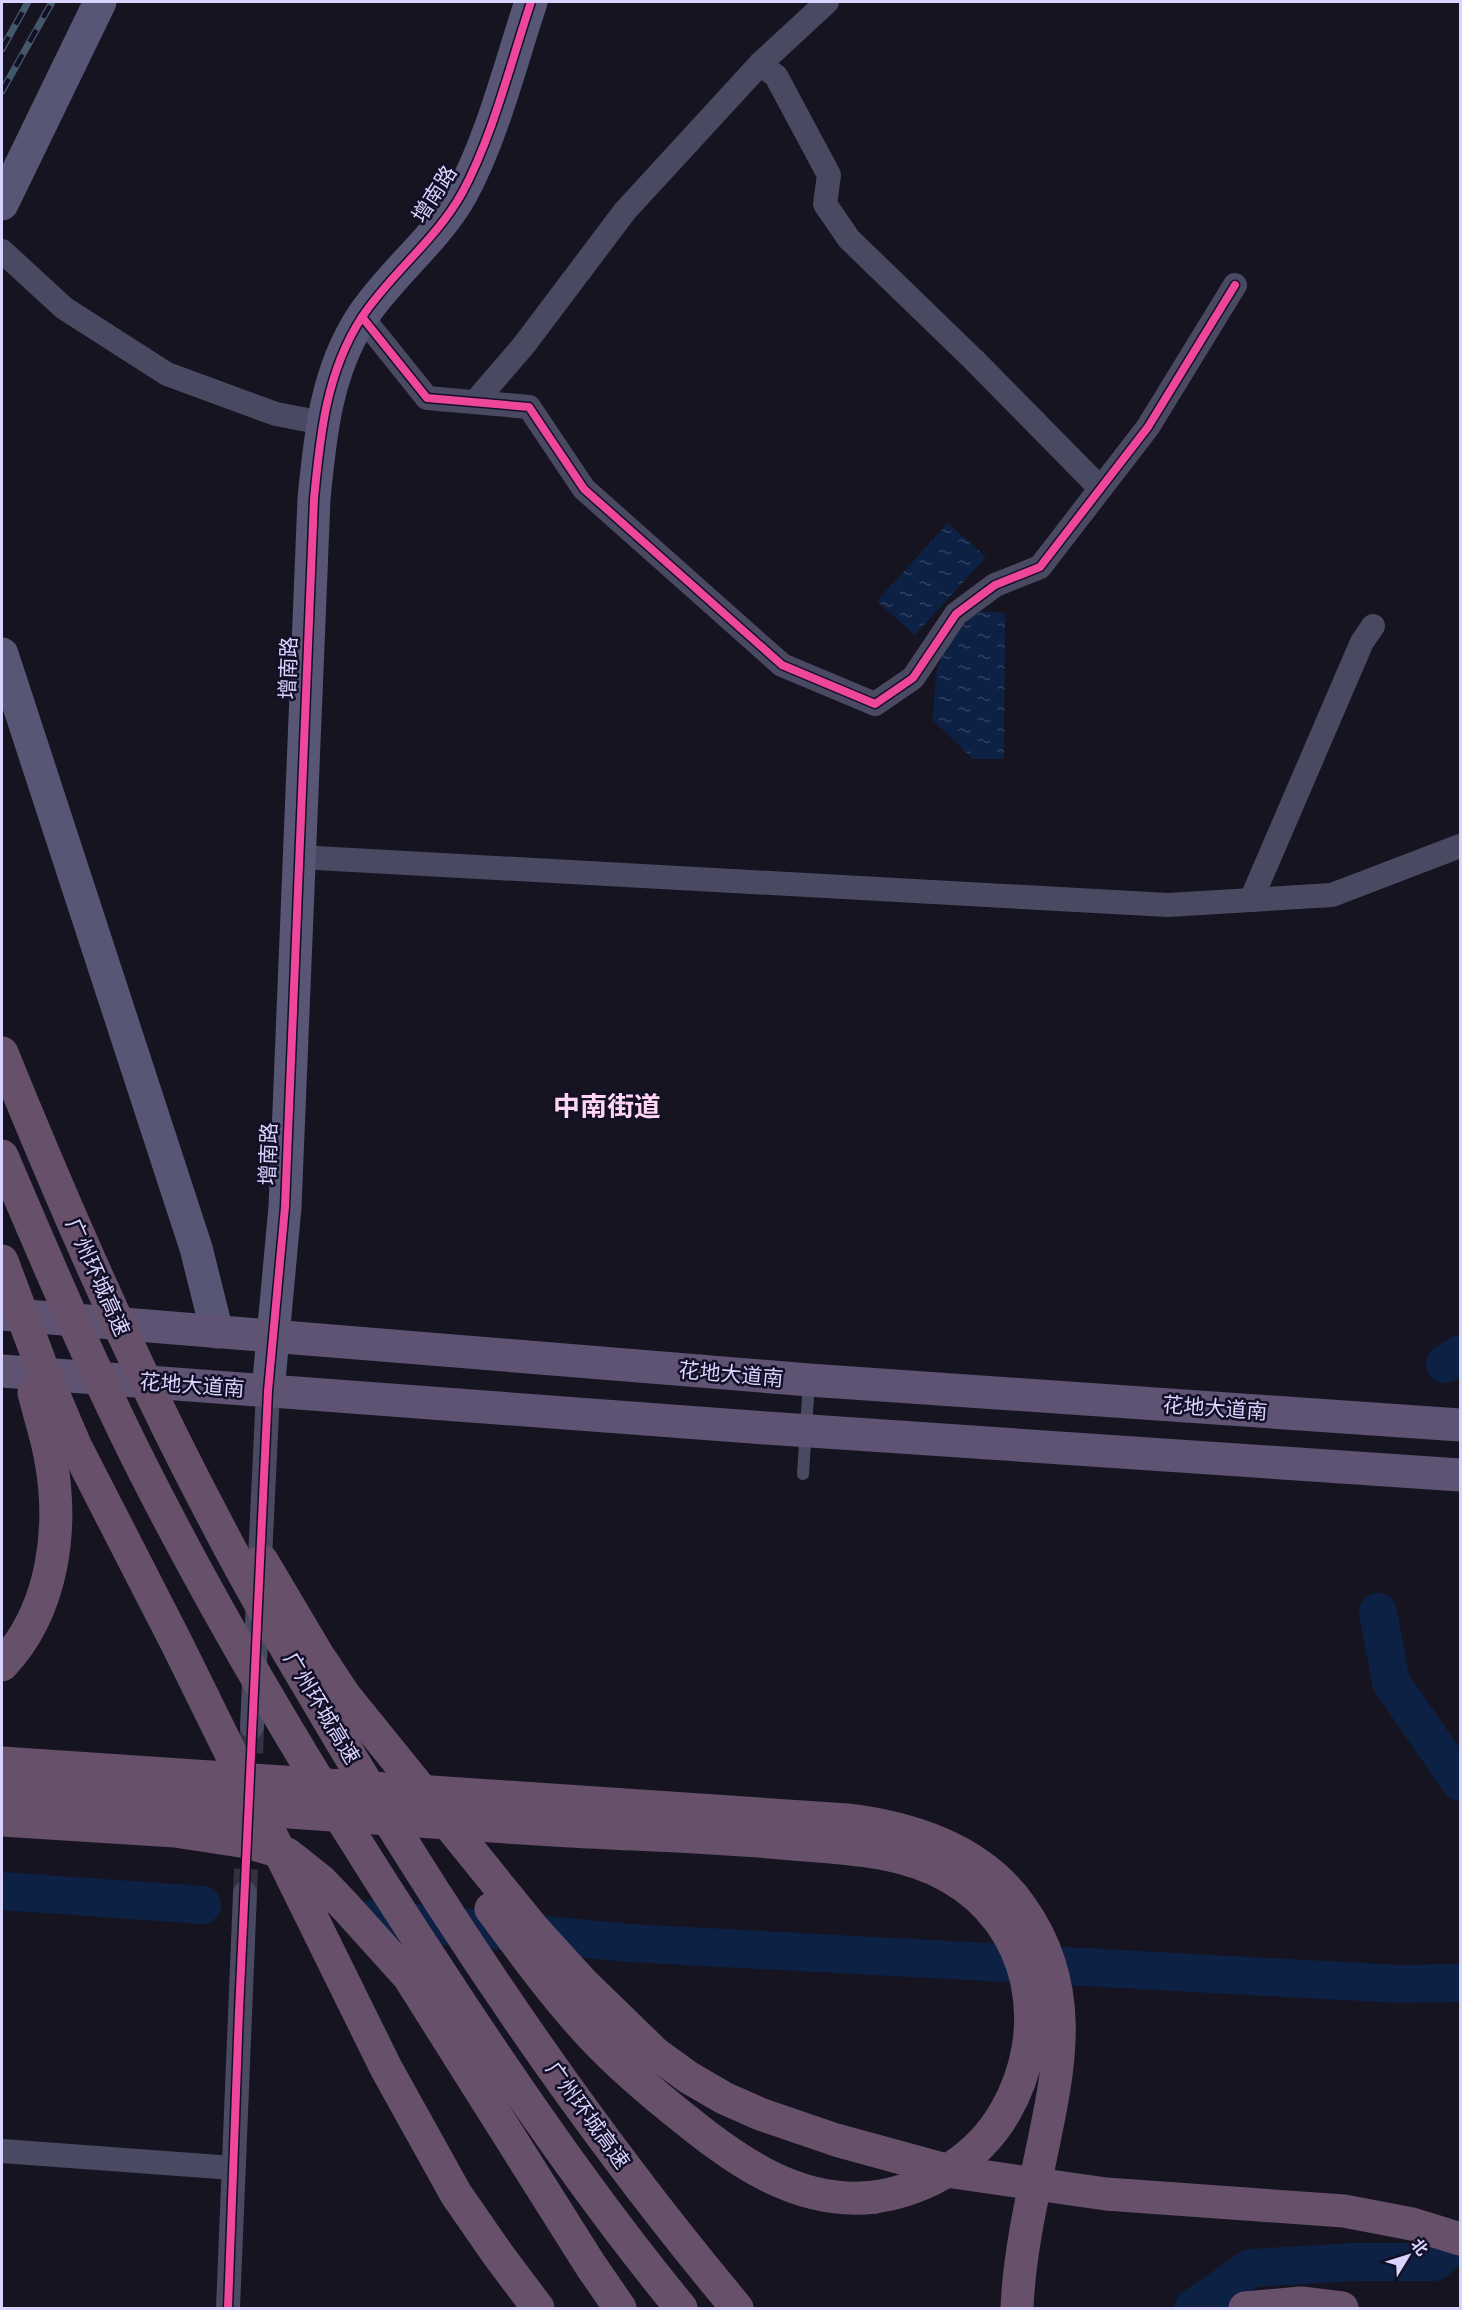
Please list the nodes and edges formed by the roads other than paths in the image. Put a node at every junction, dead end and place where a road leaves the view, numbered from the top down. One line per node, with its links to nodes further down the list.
1 (100, 2): 5 (street)
2 (531, 2): 8 (street, 增南路)
3 (827, 2): 4 (street)
4 (760, 64): 9 (street); 11 (street)
5 (4, 192)
6 (2, 251): 10 (street)
7 (1235, 285): 11 (street)
8 (362, 317): 9 (street); 10 (street, 增南路)
9 (475, 402): 11 (street)
10 (323, 423): 15 (street, 增南路)
11 (1100, 488)
12 (1373, 626): 16 (street)
13 (2, 654): 23 (street)
14 (1461, 846): 16 (street)
15 (298, 857): 16 (street); 24 (street, 增南路)
16 (1251, 900)
17 (2, 1053): 19 (highway, 广州环城高速, bridge)
18 (2, 1156): 46 (highway, 广州环城高速, bridge)
19 (61, 1194): 32 (highway, bridge); 47 (highway, 广州环城高速, bridge)
20 (2, 1261): 44 (highway, bridge)
21 (2, 1269): 33 (highway, bridge)
22 (2, 1314): 23 (main road, 花地大道南)
23 (217, 1332): 24 (main road, 花地大道南)
24 (274, 1337): 26 (main road, 花地大道南); 27 (street, 增南路)
25 (2, 1371): 27 (main road, 花地大道南)
26 (809, 1380): 28 (main road, 花地大道南); 29 (lane)
27 (268, 1391): 29 (main road, 花地大道南); 34 (street)
28 (1461, 1425)
29 (807, 1430): 30 (lane); 31 (main road, 花地大道南)
30 (803, 1474)
31 (1461, 1475)
32 (322, 1661): 36 (highway, bridge); 41 (highway, bridge)
33 (2, 1665)
34 (252, 1727)
35 (2, 1763): 48 (highway)
36 (2, 1792)
37 (2, 1820): 45 (highway)
38 (245, 1893): 40 (street)
39 (2, 2151): 40 (street)
40 (233, 2168): 43 (street)
41 (1461, 2239)
42 (1330, 2306): 49 (highway)
43 (228, 2308)
44 (538, 2308)
45 (621, 2308)
46 (681, 2308)
47 (737, 2308)
48 (1017, 2308)
49 (1245, 2308)

